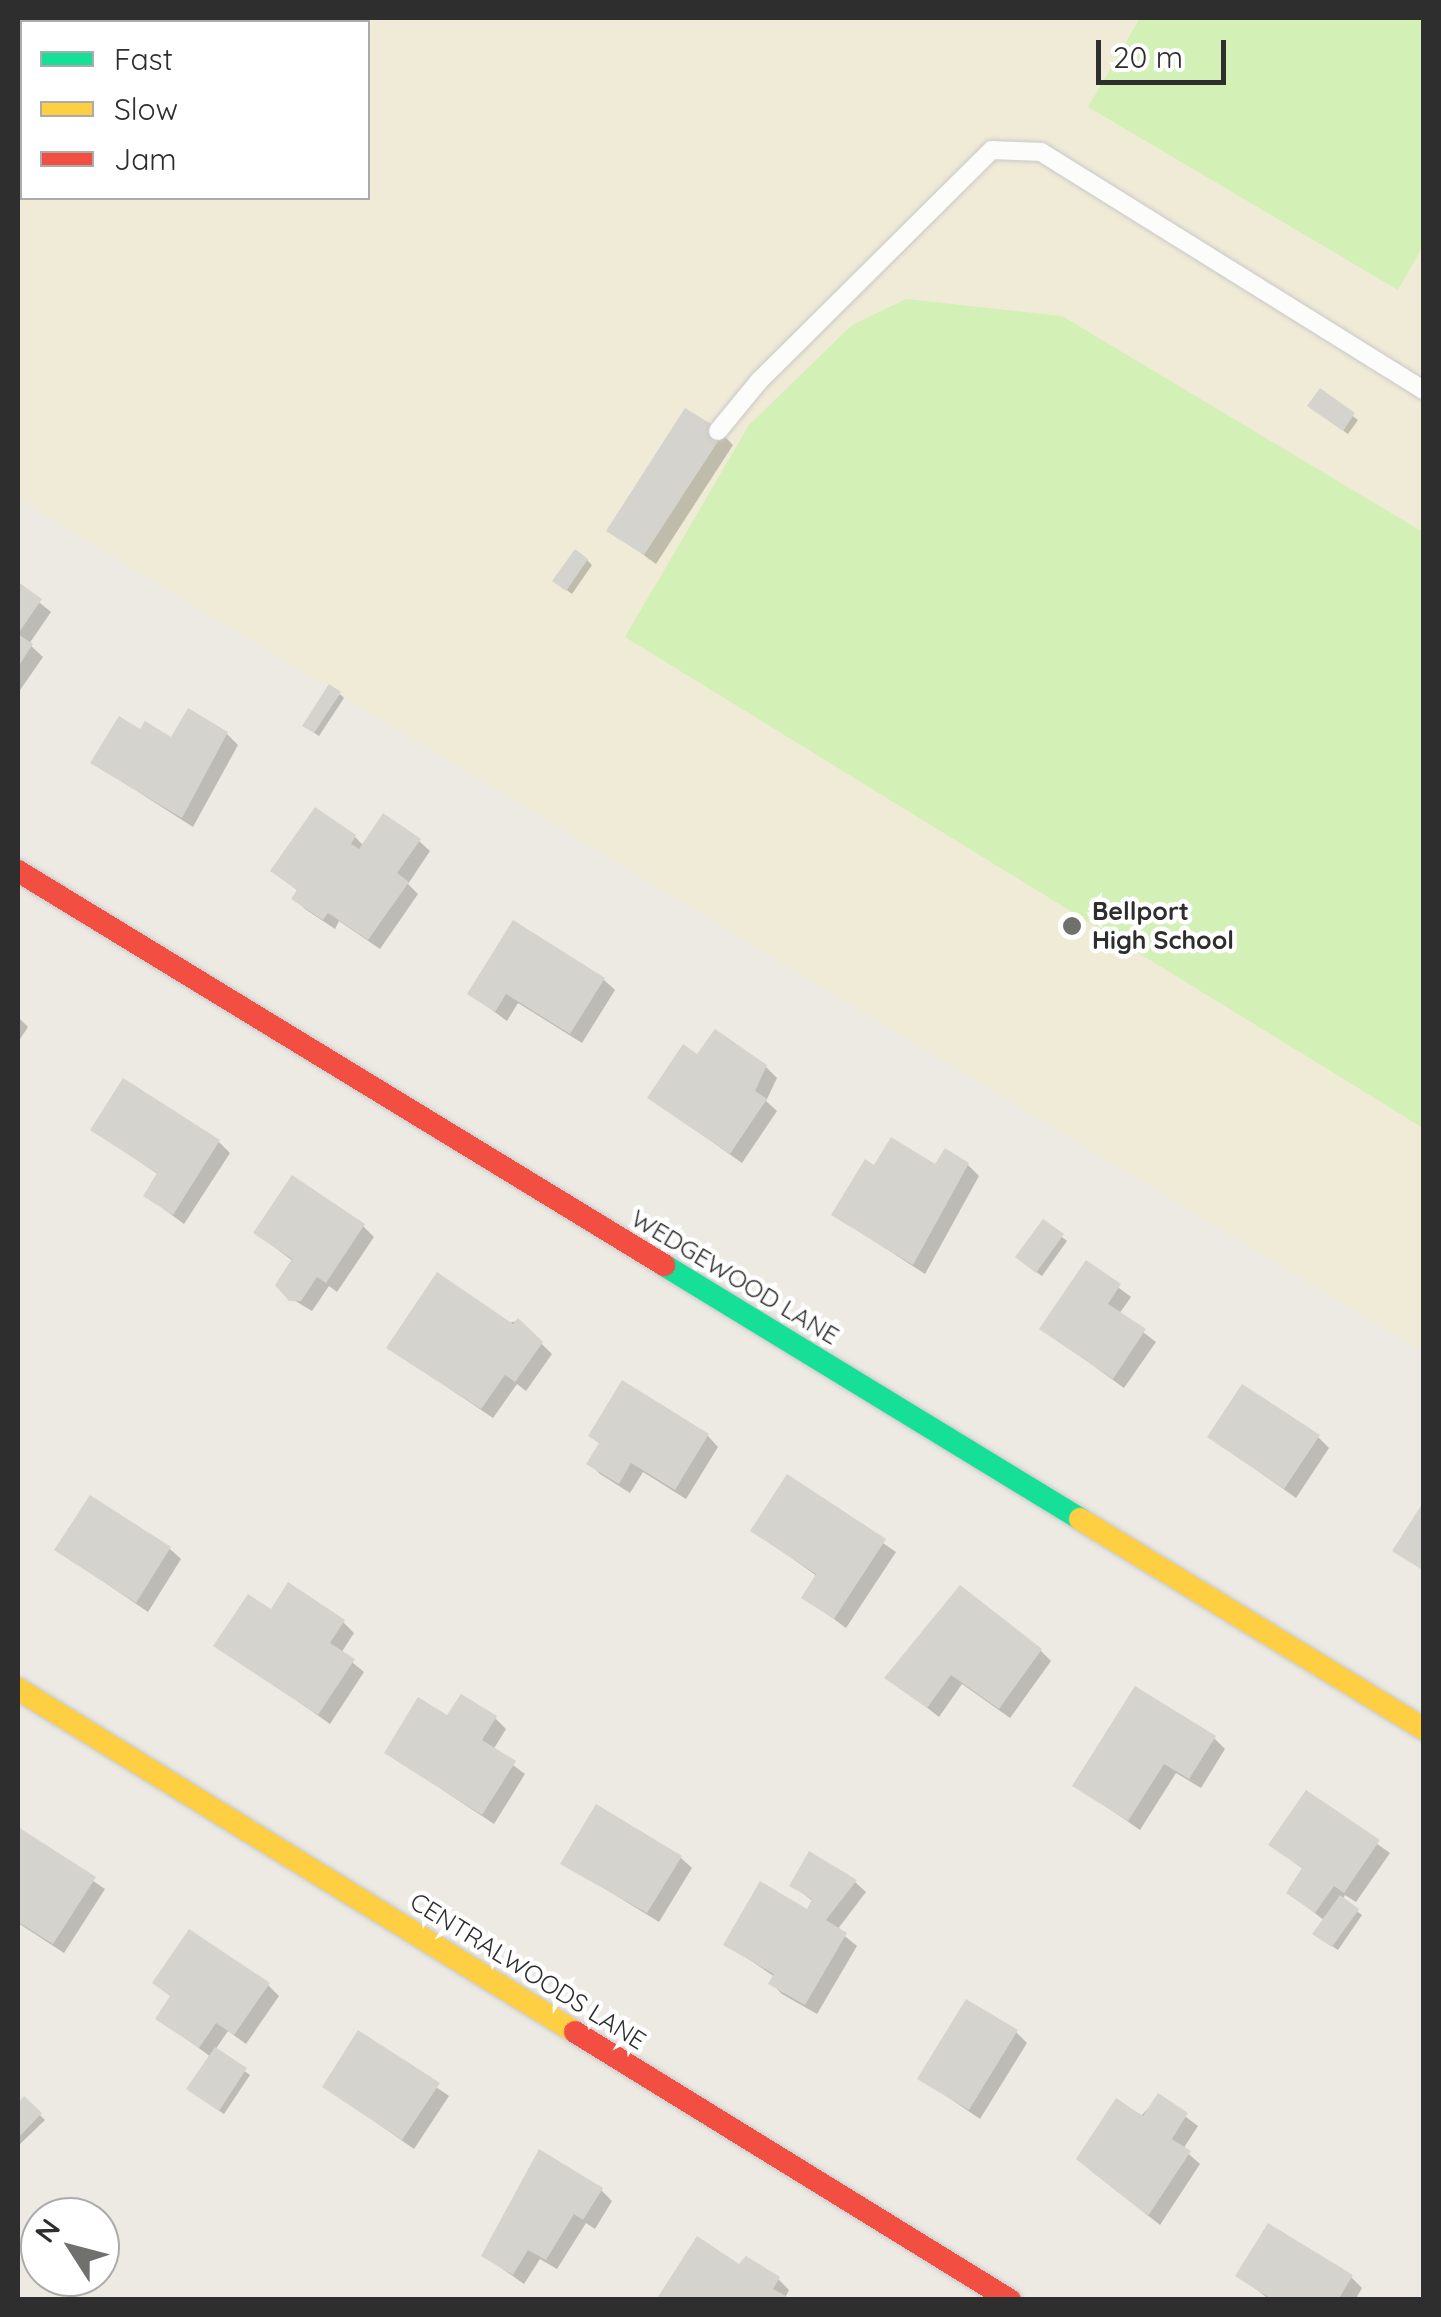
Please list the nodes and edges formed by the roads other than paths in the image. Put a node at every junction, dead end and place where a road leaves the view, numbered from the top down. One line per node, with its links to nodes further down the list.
1 (1424, 390): 2 (lane)
2 (718, 431)
3 (18, 872): 5 (street, WEDGEWOOD LANE)
4 (18, 1689): 6 (street, CENTRALWOODS LANE)
5 (1424, 1729)
6 (1010, 2300)

